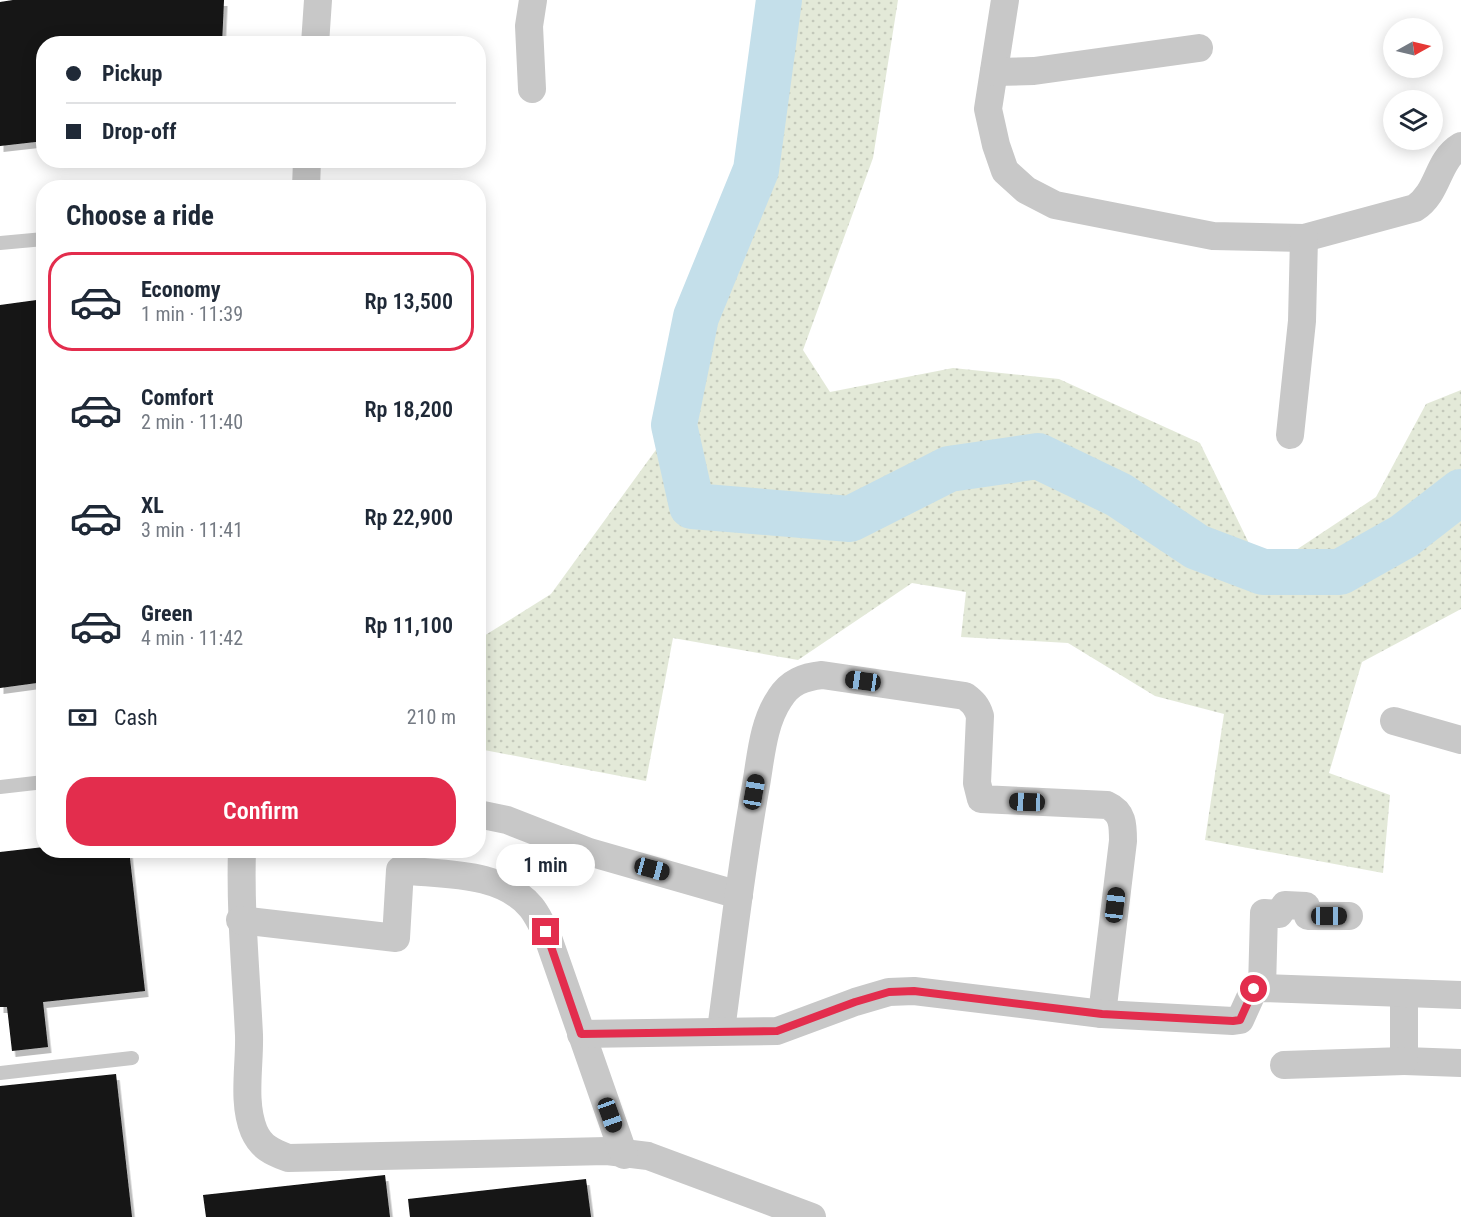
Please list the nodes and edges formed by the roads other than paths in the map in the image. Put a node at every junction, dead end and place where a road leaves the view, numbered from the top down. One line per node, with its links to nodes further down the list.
1 (318, 0): 4 (street)
2 (533, 0): 7 (street)
3 (1005, 0): 6 (street)
4 (316, 36)
5 (1199, 48): 6 (street)
6 (994, 72): 9 (street)
7 (532, 89)
8 (1461, 146): 9 (street)
9 (1304, 238): 12 (street)
10 (36, 239): 11 (lane)
11 (0, 243)
12 (1290, 435)
13 (1394, 721): 14 (street)
14 (1461, 740)
15 (36, 783): 16 (lane)
16 (0, 786)
17 (486, 816): 19 (street)
18 (242, 858): 21 (street)
19 (739, 896): 25 (street); 26 (street)
20 (1349, 916): 22 (street)
21 (240, 920): 27 (street); 33 (street)
22 (1262, 988): 23 (street); 25 (street)
23 (1404, 993): 24 (street); 29 (street)
24 (1461, 995)
25 (1102, 1014): 26 (street)
26 (721, 1030): 27 (street)
27 (581, 1034): 33 (street)
28 (132, 1058): 32 (lane)
29 (1404, 1061): 30 (street); 31 (street)
30 (1461, 1063)
31 (1284, 1065)
32 (0, 1073)
33 (624, 1155): 34 (street)
34 (812, 1217)

